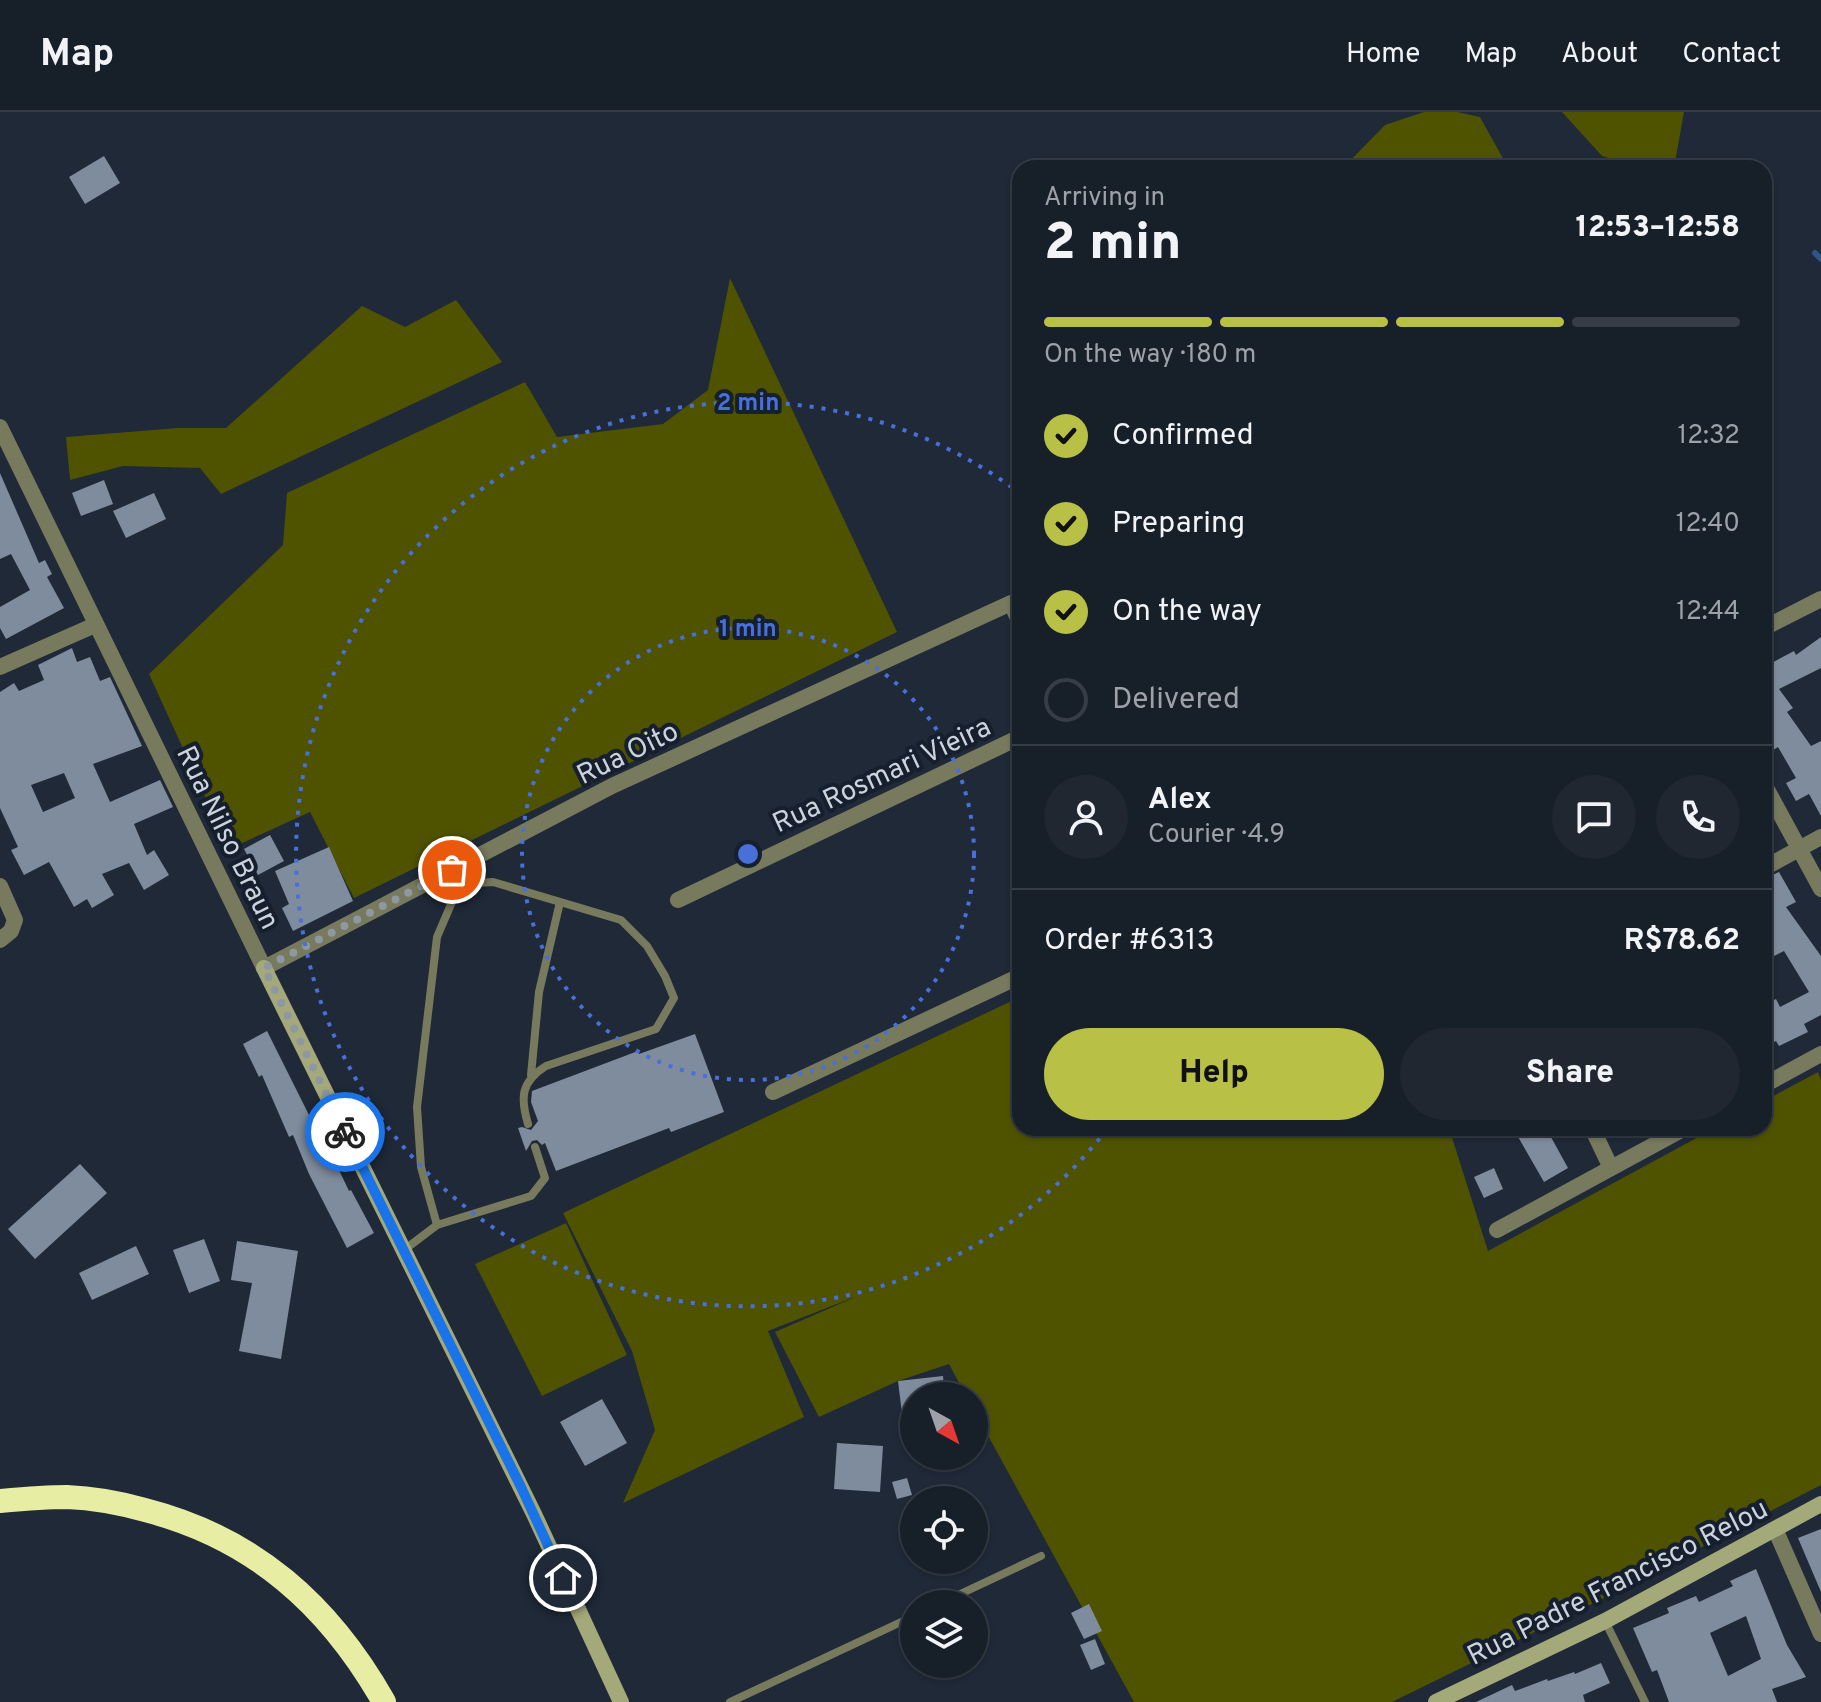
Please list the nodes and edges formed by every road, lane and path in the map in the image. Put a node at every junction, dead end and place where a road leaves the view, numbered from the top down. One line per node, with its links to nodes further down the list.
1 (0, 427): 5 (street, Rua Nilso Braun)
2 (1821, 599): 4 (street)
3 (1012, 601): 17 (street, Rua Oito)
4 (1772, 624)
5 (95, 625): 6 (street); 17 (street, Rua Nilso Braun)
6 (0, 667)
7 (1012, 741): 14 (street, Rua Rosmari Vieira)
8 (1772, 799): 10 (street)
9 (1821, 837): 10 (street)
10 (1799, 849): 11 (street); 13 (street)
11 (1772, 864)
12 (0, 886): 16 (street)
13 (1821, 889)
14 (678, 900)
15 (560, 902): 20 (lane); 20 (lane); 28 (lane)
16 (6, 936)
17 (264, 968): 30 (street, Rua Nilso Braun)
18 (1012, 980): 22 (street)
19 (1821, 1054): 21 (street)
20 (531, 1075): 23 (lane)
21 (1772, 1081)
22 (773, 1092)
23 (528, 1124)
24 (1596, 1136): 27 (street)
25 (1670, 1136): 27 (street)
26 (535, 1147): 28 (lane)
27 (1611, 1168): 29 (street)
28 (437, 1225): 30 (lane)
29 (1497, 1230)
30 (403, 1251): 40 (street, Rua Nilso Braun)
31 (0, 1501): 39 (highway)
32 (1821, 1504): 33 (street, Rua Padre Francisco Relou)
33 (1775, 1529): 36 (street, Rua Padre Francisco Relou); 38 (street)
34 (1041, 1556): 35 (lane)
35 (969, 1590)
36 (1605, 1621): 42 (street, Rua Padre Francisco Relou); 43 (lane)
37 (900, 1623): 41 (lane)
38 (1821, 1634)
39 (384, 1702)
40 (621, 1702)
41 (730, 1702)
42 (1436, 1702)
43 (1645, 1702)

